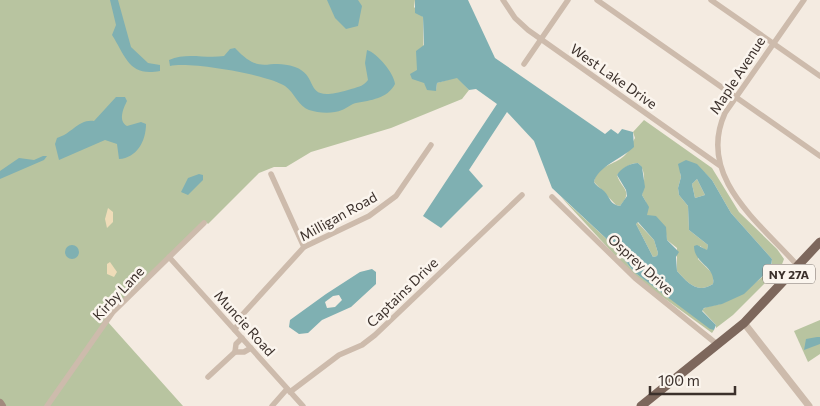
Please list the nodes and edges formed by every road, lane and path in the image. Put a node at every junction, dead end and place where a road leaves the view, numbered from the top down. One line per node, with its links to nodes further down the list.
1 (503, 0): 6 (street, West Lake Drive)
2 (568, 0): 6 (street)
3 (597, 0): 10 (street)
4 (711, 0): 7 (street)
5 (804, 0): 7 (street, Maple Avenue)
6 (540, 40): 8 (street); 13 (street, West Lake Drive)
7 (773, 43): 9 (street); 10 (street, Maple Avenue)
8 (524, 64)
9 (820, 76)
10 (735, 97): 12 (street); 13 (street, Maple Avenue)
11 (431, 145): 19 (street, Milligan Road)
12 (820, 156)
13 (719, 165): 21 (street, Maple Avenue)
14 (271, 174): 19 (street)
15 (522, 195): 29 (street, Captains Drive)
16 (552, 197): 25 (street, Osprey Drive)
17 (204, 222): 20 (street, Kirby Lane)
18 (820, 242): 21 (main road, NY 27A)
19 (304, 248): 23 (street, Milligan Road)
20 (170, 257): 23 (street, Muncie Road); 32 (street, Kirby Lane)
21 (797, 265): 22 (main road, NY 27A)
22 (744, 323): 25 (main road, NY 27A); 36 (street)
23 (234, 330): 24 (street, Muncie Road)
24 (242, 338): 26 (street, Muncie Road); 27 (street)
25 (718, 345): 35 (main road, NY 27A)
26 (251, 348): 27 (street); 29 (street, Muncie Road)
27 (235, 352): 28 (street)
28 (208, 377)
29 (289, 390): 33 (street, Captains Drive); 34 (street, Muncie Road)
30 (0, 403): 31 (main road)
31 (2, 406)
32 (47, 406)
33 (272, 406)
34 (303, 406)
35 (641, 406)
36 (809, 406)

